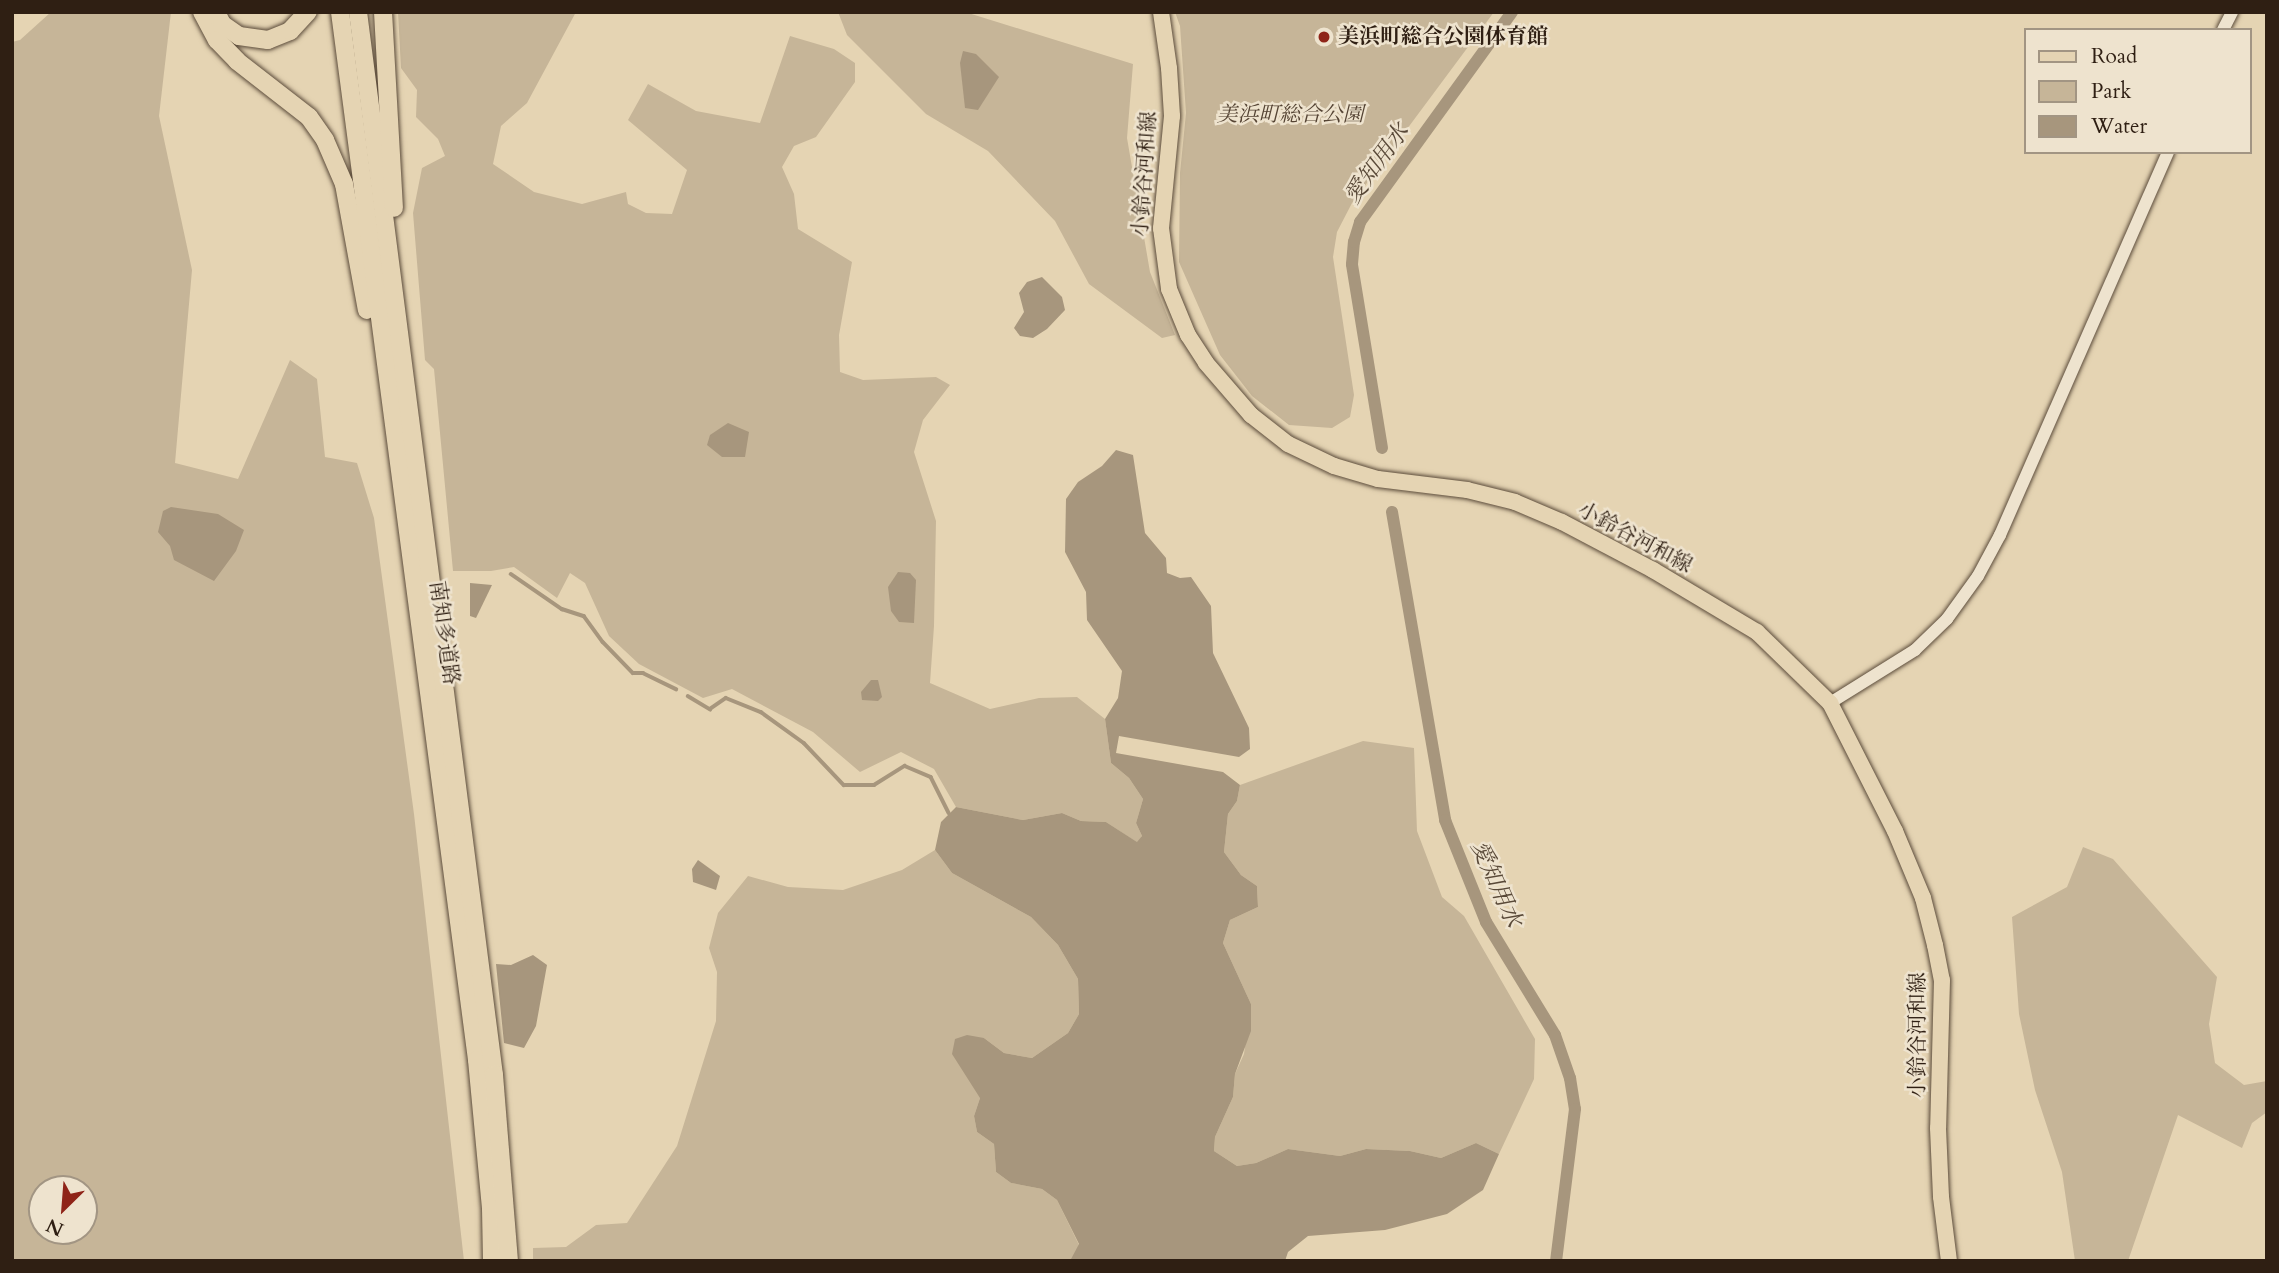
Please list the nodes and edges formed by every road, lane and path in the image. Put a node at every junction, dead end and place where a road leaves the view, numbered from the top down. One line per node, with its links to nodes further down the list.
1 (202, 12): 11 (highway)
2 (216, 12): 3 (highway)
3 (308, 12)
4 (340, 12): 11 (highway, 南知多道路)
5 (358, 12): 12 (highway, 南知多道路)
6 (383, 12): 12 (highway)
7 (1161, 12): 13 (main road, 小鈴谷河和線)
8 (2232, 12): 9 (street)
9 (2224, 28)
10 (2167, 154): 13 (street)
11 (396, 445): 14 (highway, 南知多道路)
12 (425, 529): 15 (highway, 南知多道路)
13 (1830, 703): 16 (main road, 小鈴谷河和線)
14 (492, 1261)
15 (509, 1261)
16 (1949, 1261)

